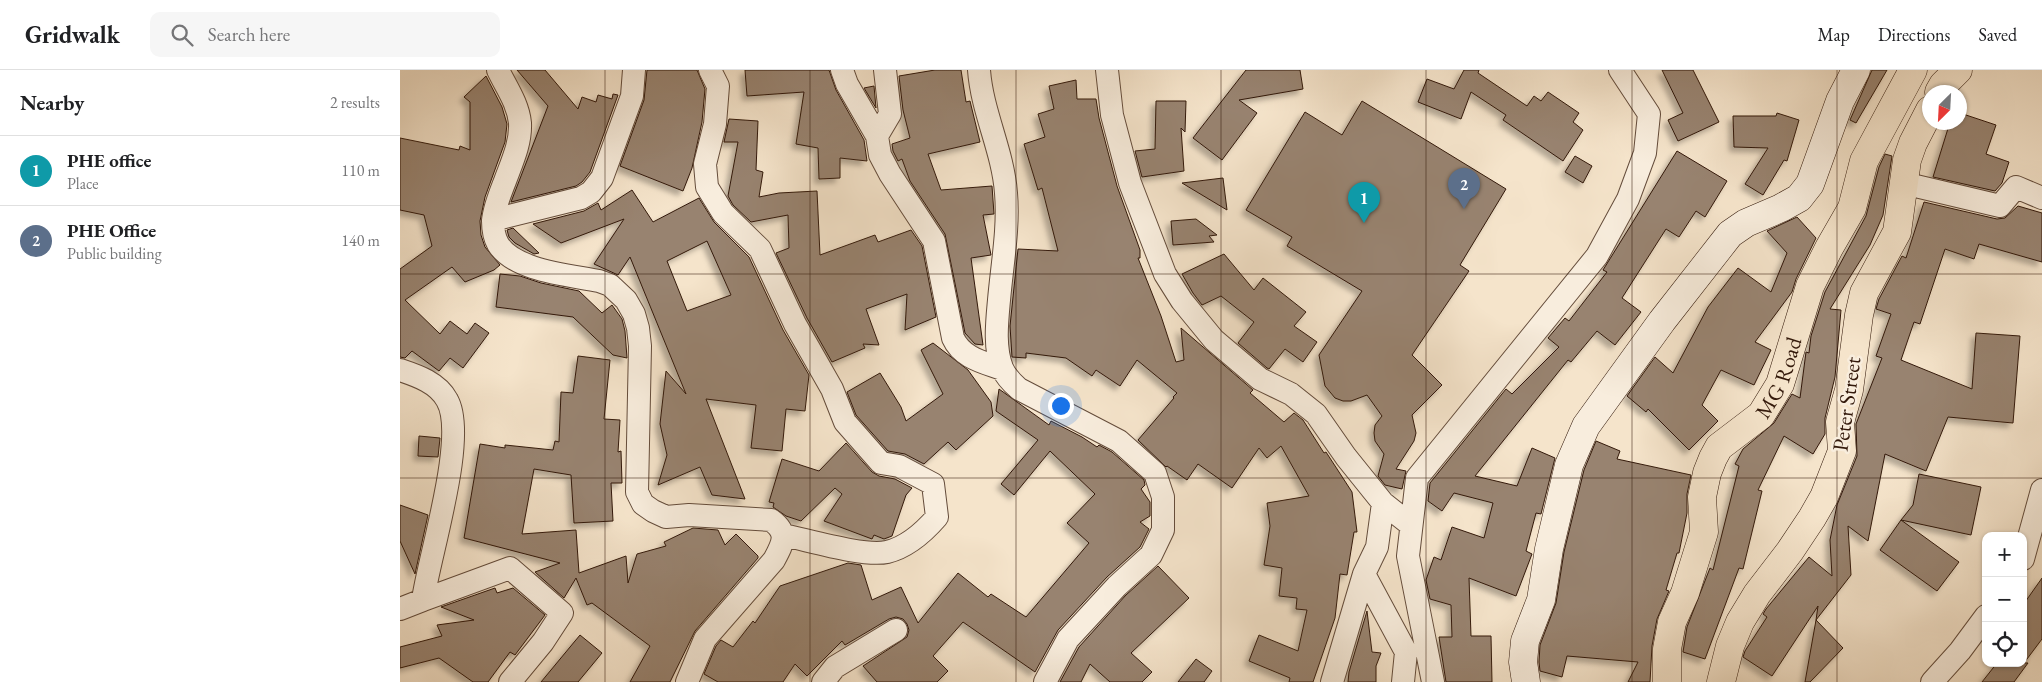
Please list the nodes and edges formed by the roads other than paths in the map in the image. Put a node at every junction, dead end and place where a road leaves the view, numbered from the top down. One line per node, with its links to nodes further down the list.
1 (498, 70): 17 (street)
2 (634, 70): 17 (street)
3 (710, 70): 23 (street)
4 (842, 70): 14 (street)
5 (885, 70): 14 (street)
6 (979, 70): 18 (street)
7 (1107, 70): 21 (street)
8 (1620, 70): 22 (street)
9 (1856, 70): 37 (main road)
10 (1913, 70): 38 (main road, MG Road)
11 (1958, 70): 12 (main road)
12 (1943, 85)
13 (1922, 126): 15 (main road, Peter Street)
14 (878, 136): 18 (street)
15 (1903, 183): 16 (street); 39 (main road, Peter Street)
16 (2042, 198)
17 (493, 220): 23 (street)
18 (1002, 369): 33 (street)
19 (400, 370): 26 (street)
20 (2042, 490): 24 (street)
21 (1383, 503): 22 (street); 25 (street)
22 (1411, 525): 36 (street)
23 (783, 535): 31 (street)
24 (2027, 544)
25 (1364, 574): 34 (street); 35 (street)
26 (423, 600): 27 (street); 30 (street)
27 (400, 609)
28 (1982, 621): 40 (street)
29 (896, 630): 32 (street)
30 (510, 682)
31 (687, 682)
32 (823, 682)
33 (1045, 682)
34 (1332, 682)
35 (1403, 682)
36 (1433, 682)
37 (1526, 682)
38 (1667, 682)
39 (1721, 682)
40 (1932, 682)

